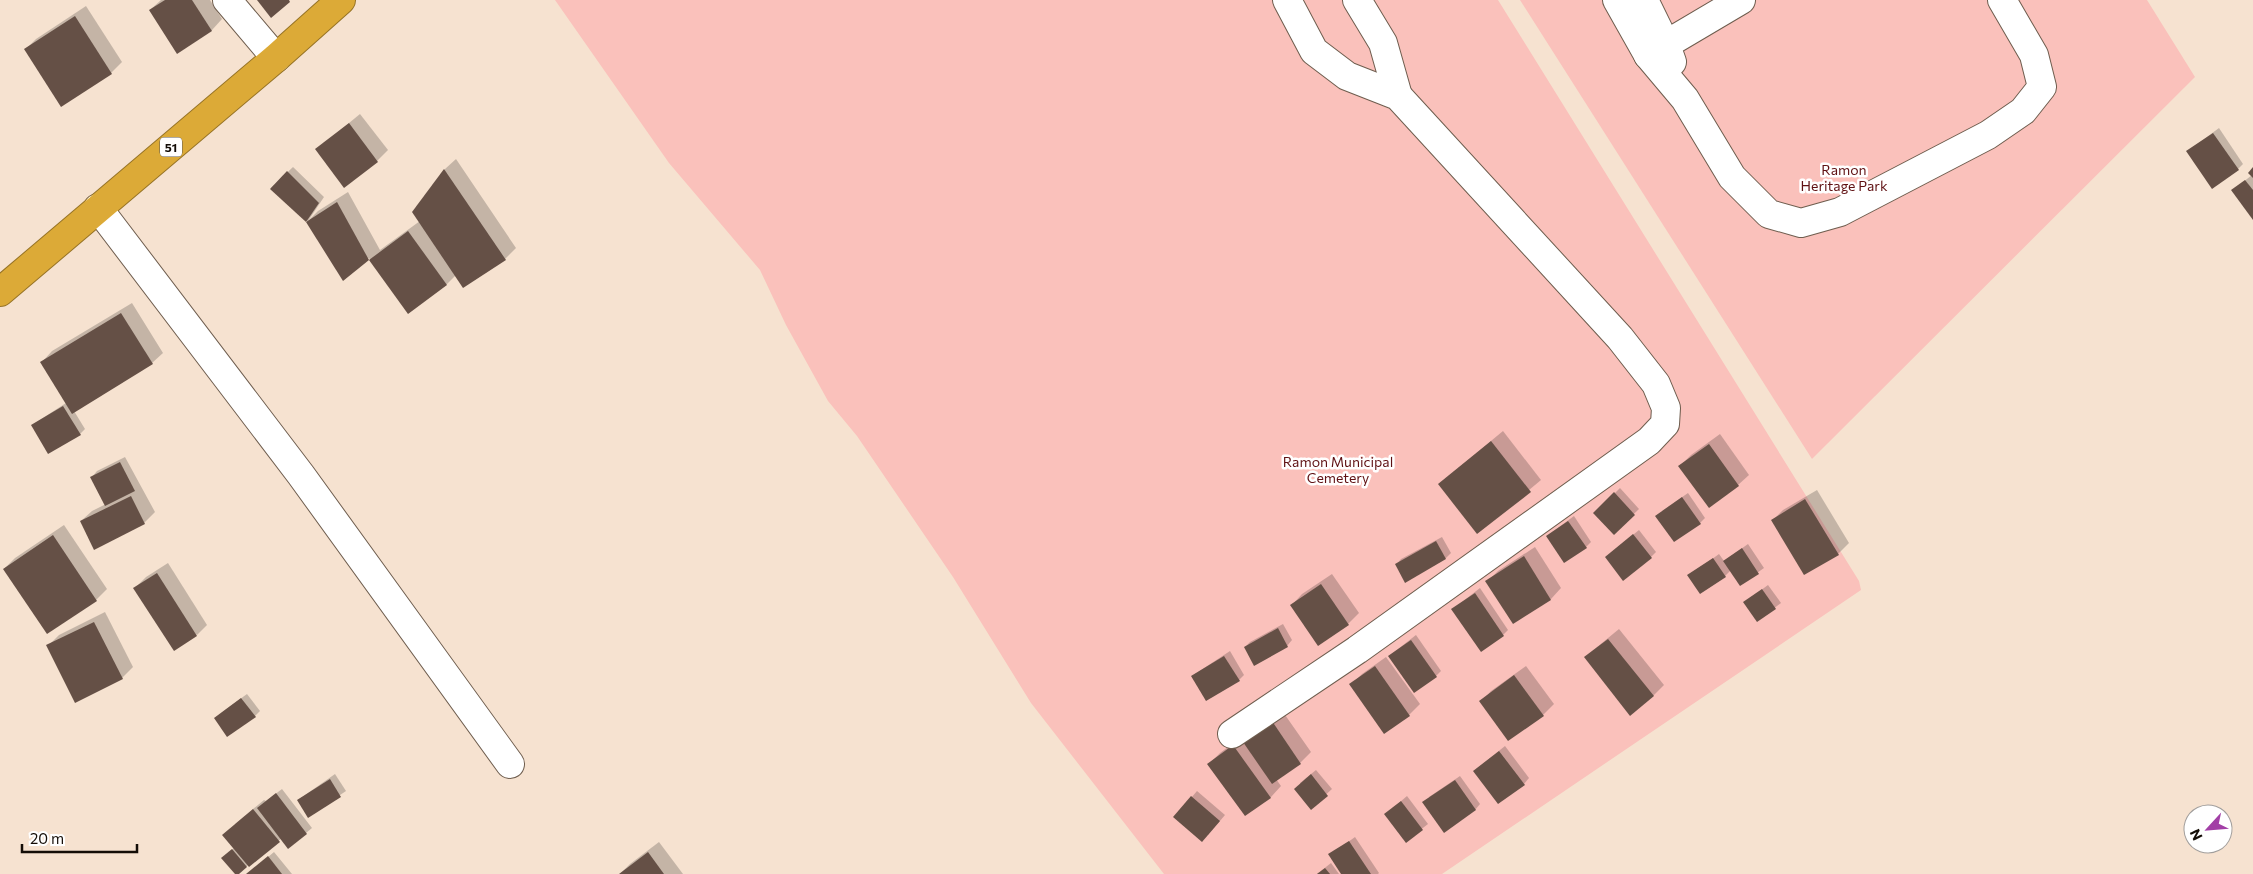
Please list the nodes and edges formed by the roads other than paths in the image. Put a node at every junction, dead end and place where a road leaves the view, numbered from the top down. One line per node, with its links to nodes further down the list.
1 (227, 0): 10 (street)
2 (340, 0): 10 (highway, 51)
3 (1287, 0): 11 (street)
4 (1357, 0): 11 (street)
5 (1618, 0): 9 (street)
6 (1644, 0): 9 (street)
7 (1741, 0): 9 (street)
8 (2002, 0): 9 (street)
9 (1657, 50)
10 (276, 58): 12 (highway, 51)
11 (1398, 96): 14 (street)
12 (98, 208): 13 (highway, 51); 15 (street)
13 (0, 292)
14 (1232, 734)
15 (510, 764)

